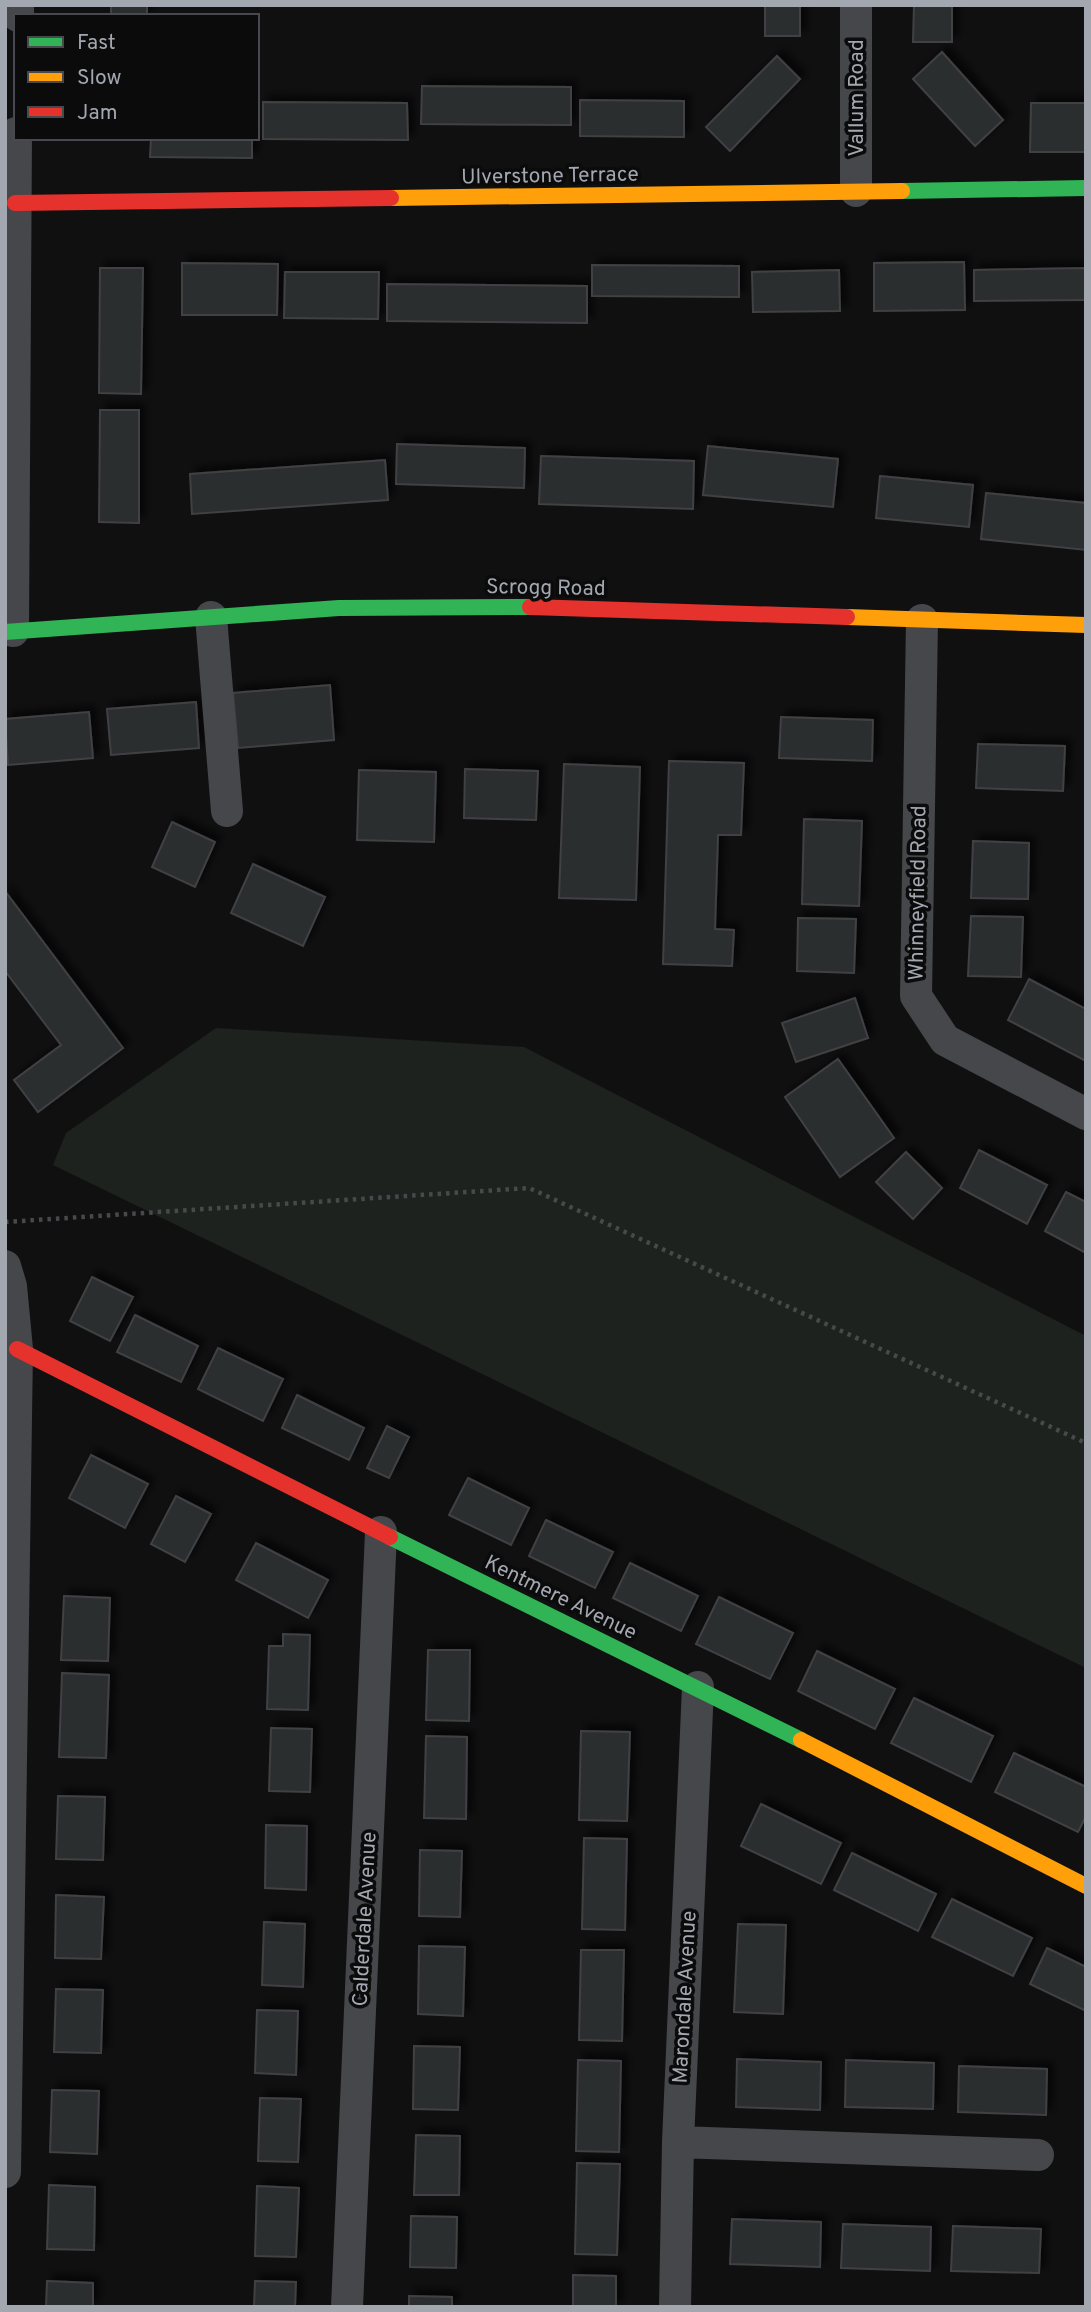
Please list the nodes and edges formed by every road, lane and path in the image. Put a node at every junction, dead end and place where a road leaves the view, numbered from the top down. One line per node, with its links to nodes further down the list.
1 (856, 5): 4 (street, Vallum Road)
2 (16, 140): 5 (street)
3 (1086, 188): 4 (street, Ulverstone Terrace)
4 (856, 191): 5 (street, Ulverstone Terrace)
5 (15, 203): 6 (street)
6 (9, 568): 10 (street)
7 (211, 617): 8 (street, Scrogg Road); 10 (street, Scrogg Road); 11 (street)
8 (922, 620): 9 (street, Scrogg Road); 12 (street, Whinneyfield Road)
9 (1086, 625)
10 (9, 632)
11 (227, 811)
12 (1086, 1114)
13 (5, 1222): 16 (path)
14 (5, 1266): 15 (street)
15 (17, 1349): 17 (street, Kentmere Avenue); 22 (street)
16 (1086, 1443)
17 (381, 1532): 18 (street, Kentmere Avenue); 23 (street, Calderdale Avenue)
18 (698, 1687): 19 (street, Kentmere Avenue); 20 (street, Marondale Avenue)
19 (1086, 1886)
20 (678, 2142): 21 (street); 24 (street, Marondale Avenue)
21 (1038, 2155)
22 (5, 2172)
23 (347, 2307)
24 (675, 2307)

